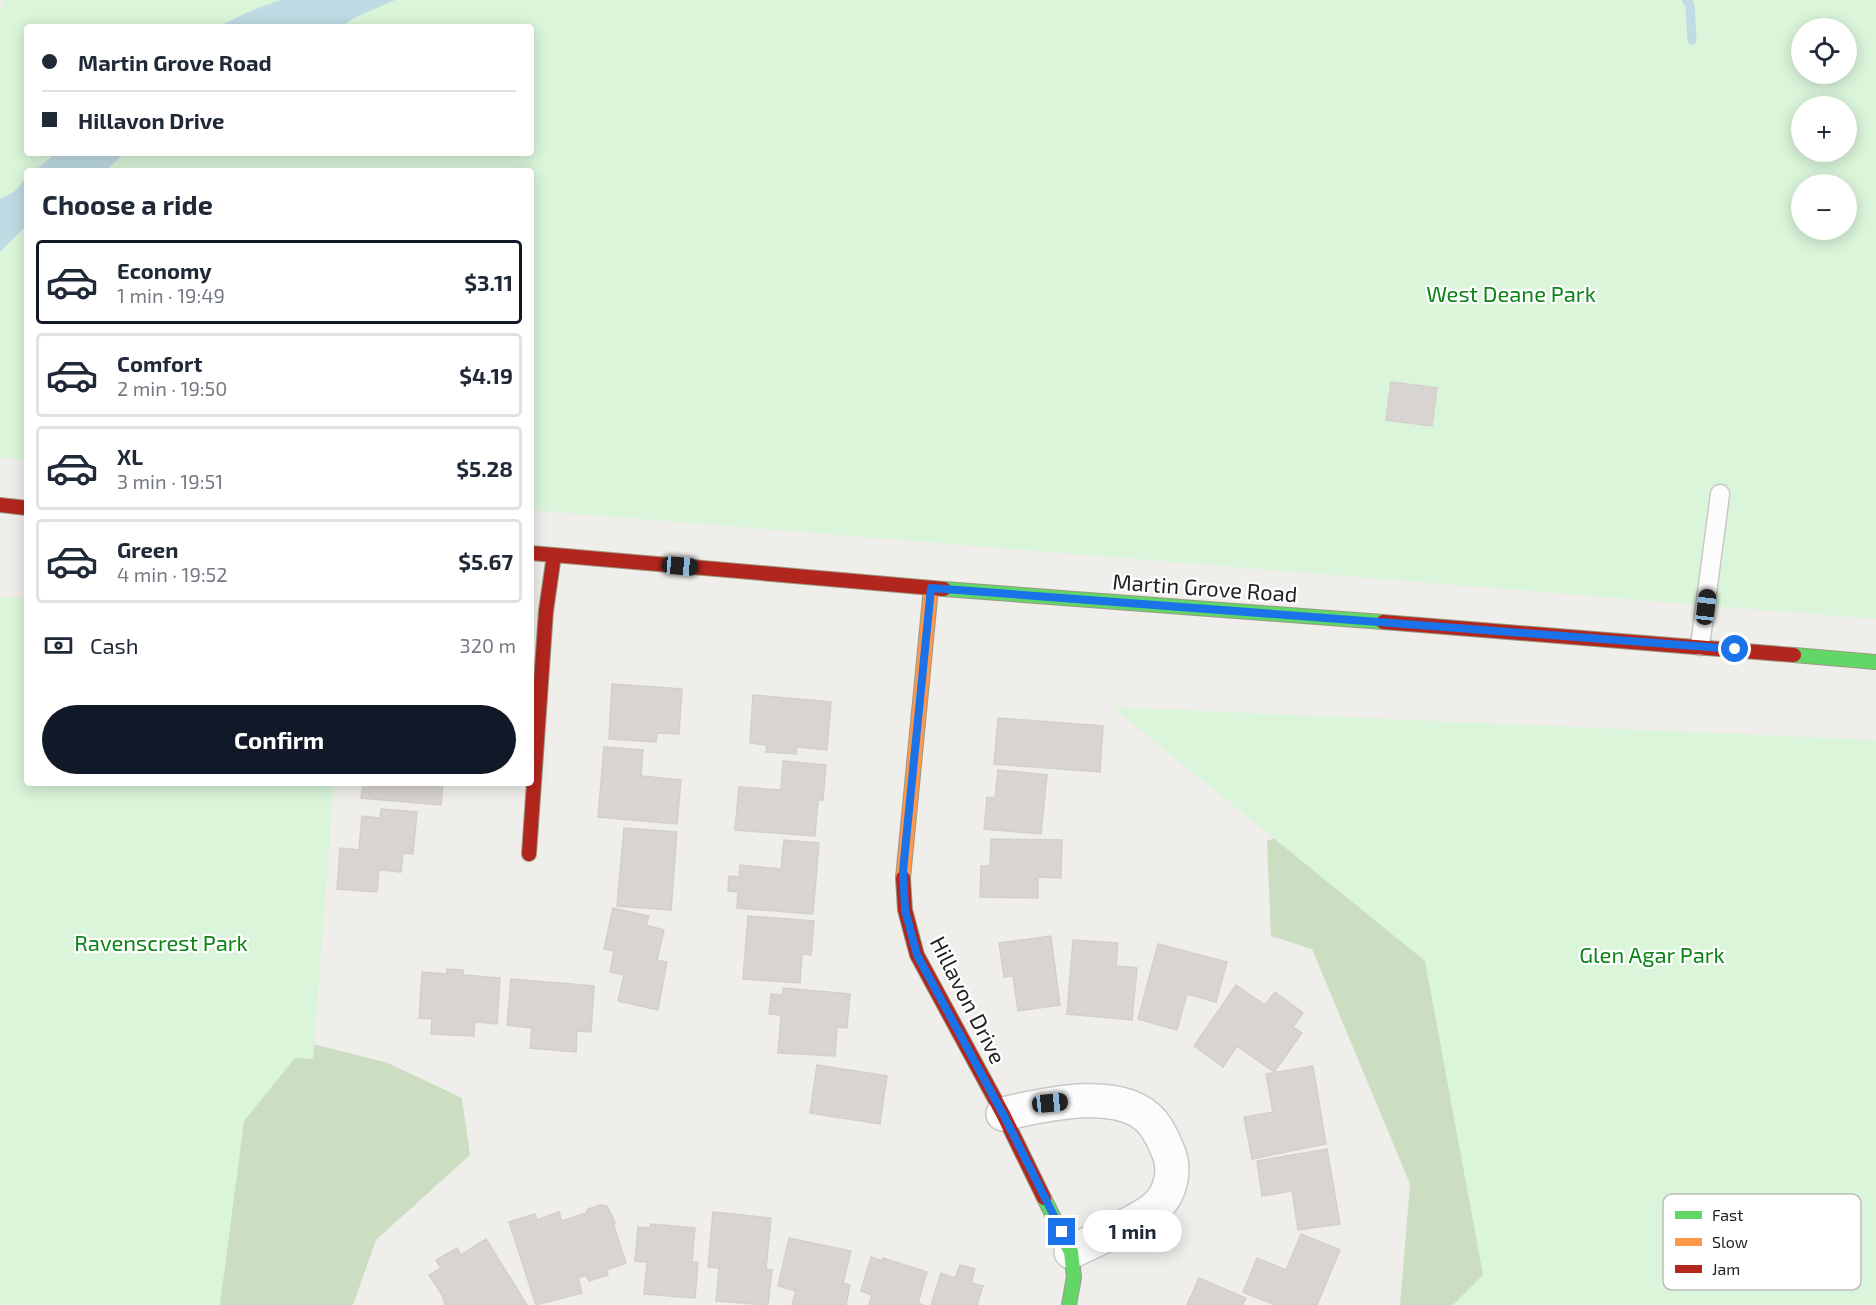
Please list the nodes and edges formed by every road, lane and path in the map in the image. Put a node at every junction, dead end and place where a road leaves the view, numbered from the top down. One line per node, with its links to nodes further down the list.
1 (1720, 494): 7 (lane)
2 (0, 505): 3 (main road)
3 (24, 508)
4 (534, 553): 5 (main road, Martin Grove Road)
5 (554, 555): 6 (main road, Martin Grove Road); 9 (main road)
6 (931, 588): 7 (main road, Martin Grove Road); 12 (main road, Hillavon Drive)
7 (1700, 646): 8 (main road, Martin Grove Road)
8 (1876, 662)
9 (534, 783)
10 (534, 786): 11 (main road)
11 (529, 854)
12 (1003, 1114): 13 (main road, Hillavon Drive); 13 (street)
13 (1071, 1252): 14 (main road, Hillavon Drive)
14 (1069, 1305)

